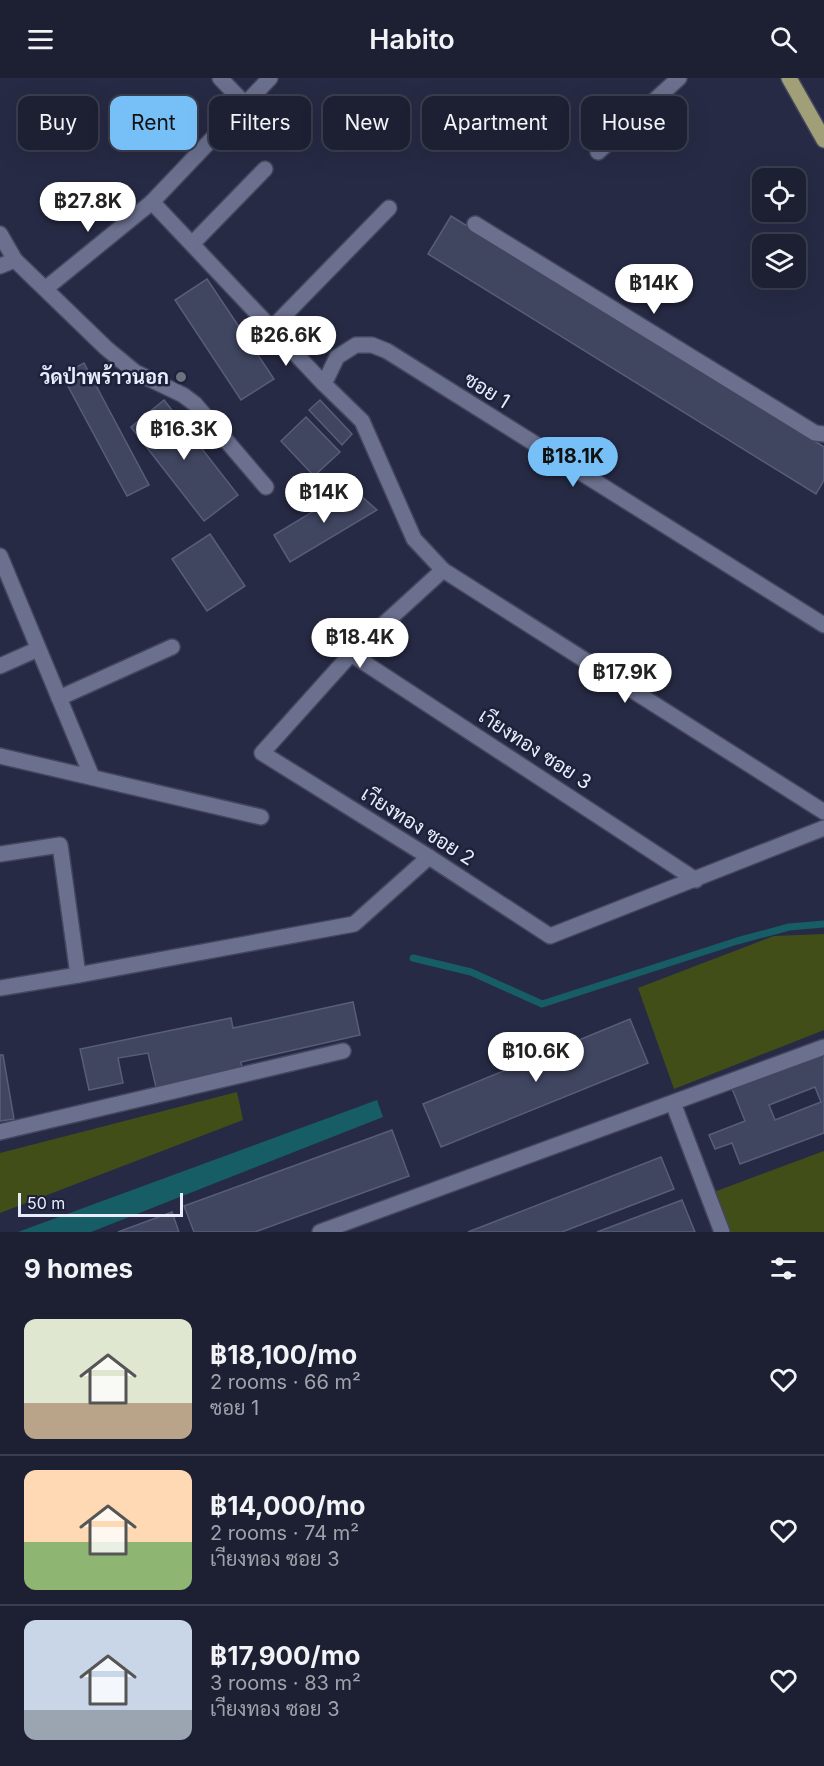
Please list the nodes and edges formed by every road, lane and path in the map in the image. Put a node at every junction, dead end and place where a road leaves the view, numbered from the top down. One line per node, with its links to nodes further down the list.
1 (220, 78): 5 (street)
2 (270, 78): 6 (street)
3 (679, 78): 9 (street)
4 (789, 78): 7 (main road)
5 (237, 96)
6 (254, 96)
7 (824, 141)
8 (209, 143): 11 (street)
9 (598, 152)
10 (265, 170): 15 (street)
11 (152, 202): 15 (street); 18 (street)
12 (389, 208): 19 (street)
13 (475, 224): 21 (street)
14 (0, 234): 16 (street)
15 (192, 244): 19 (street)
16 (15, 260): 17 (street); 18 (street)
17 (0, 266)
18 (45, 289): 22 (street)
19 (272, 328): 20 (street)
20 (324, 384): 24 (street); 25 (street, ซอย 1)
21 (824, 434)
22 (266, 487)
23 (0, 556): 27 (street)
24 (442, 570): 28 (street); 33 (street)
25 (824, 626)
26 (172, 647): 30 (street)
27 (38, 649): 29 (street); 30 (street)
28 (351, 654): 37 (street, เาียงทอง ซอย 2); 38 (street, เาียงทอง ซอย 3)
29 (0, 666)
30 (59, 698): 32 (street)
31 (0, 756): 32 (street)
32 (92, 777): 34 (street)
33 (824, 812)
34 (261, 817)
35 (824, 828): 38 (street)
36 (0, 854): 39 (street)
37 (429, 857): 38 (street, เาียงทอง ซอย 2); 39 (street)
38 (696, 880)
39 (78, 975): 40 (street)
40 (0, 988)
41 (824, 1047): 43 (street)
42 (343, 1051): 44 (street)
43 (673, 1103): 45 (street); 46 (street)
44 (0, 1132)
45 (320, 1232)
46 (722, 1232)

